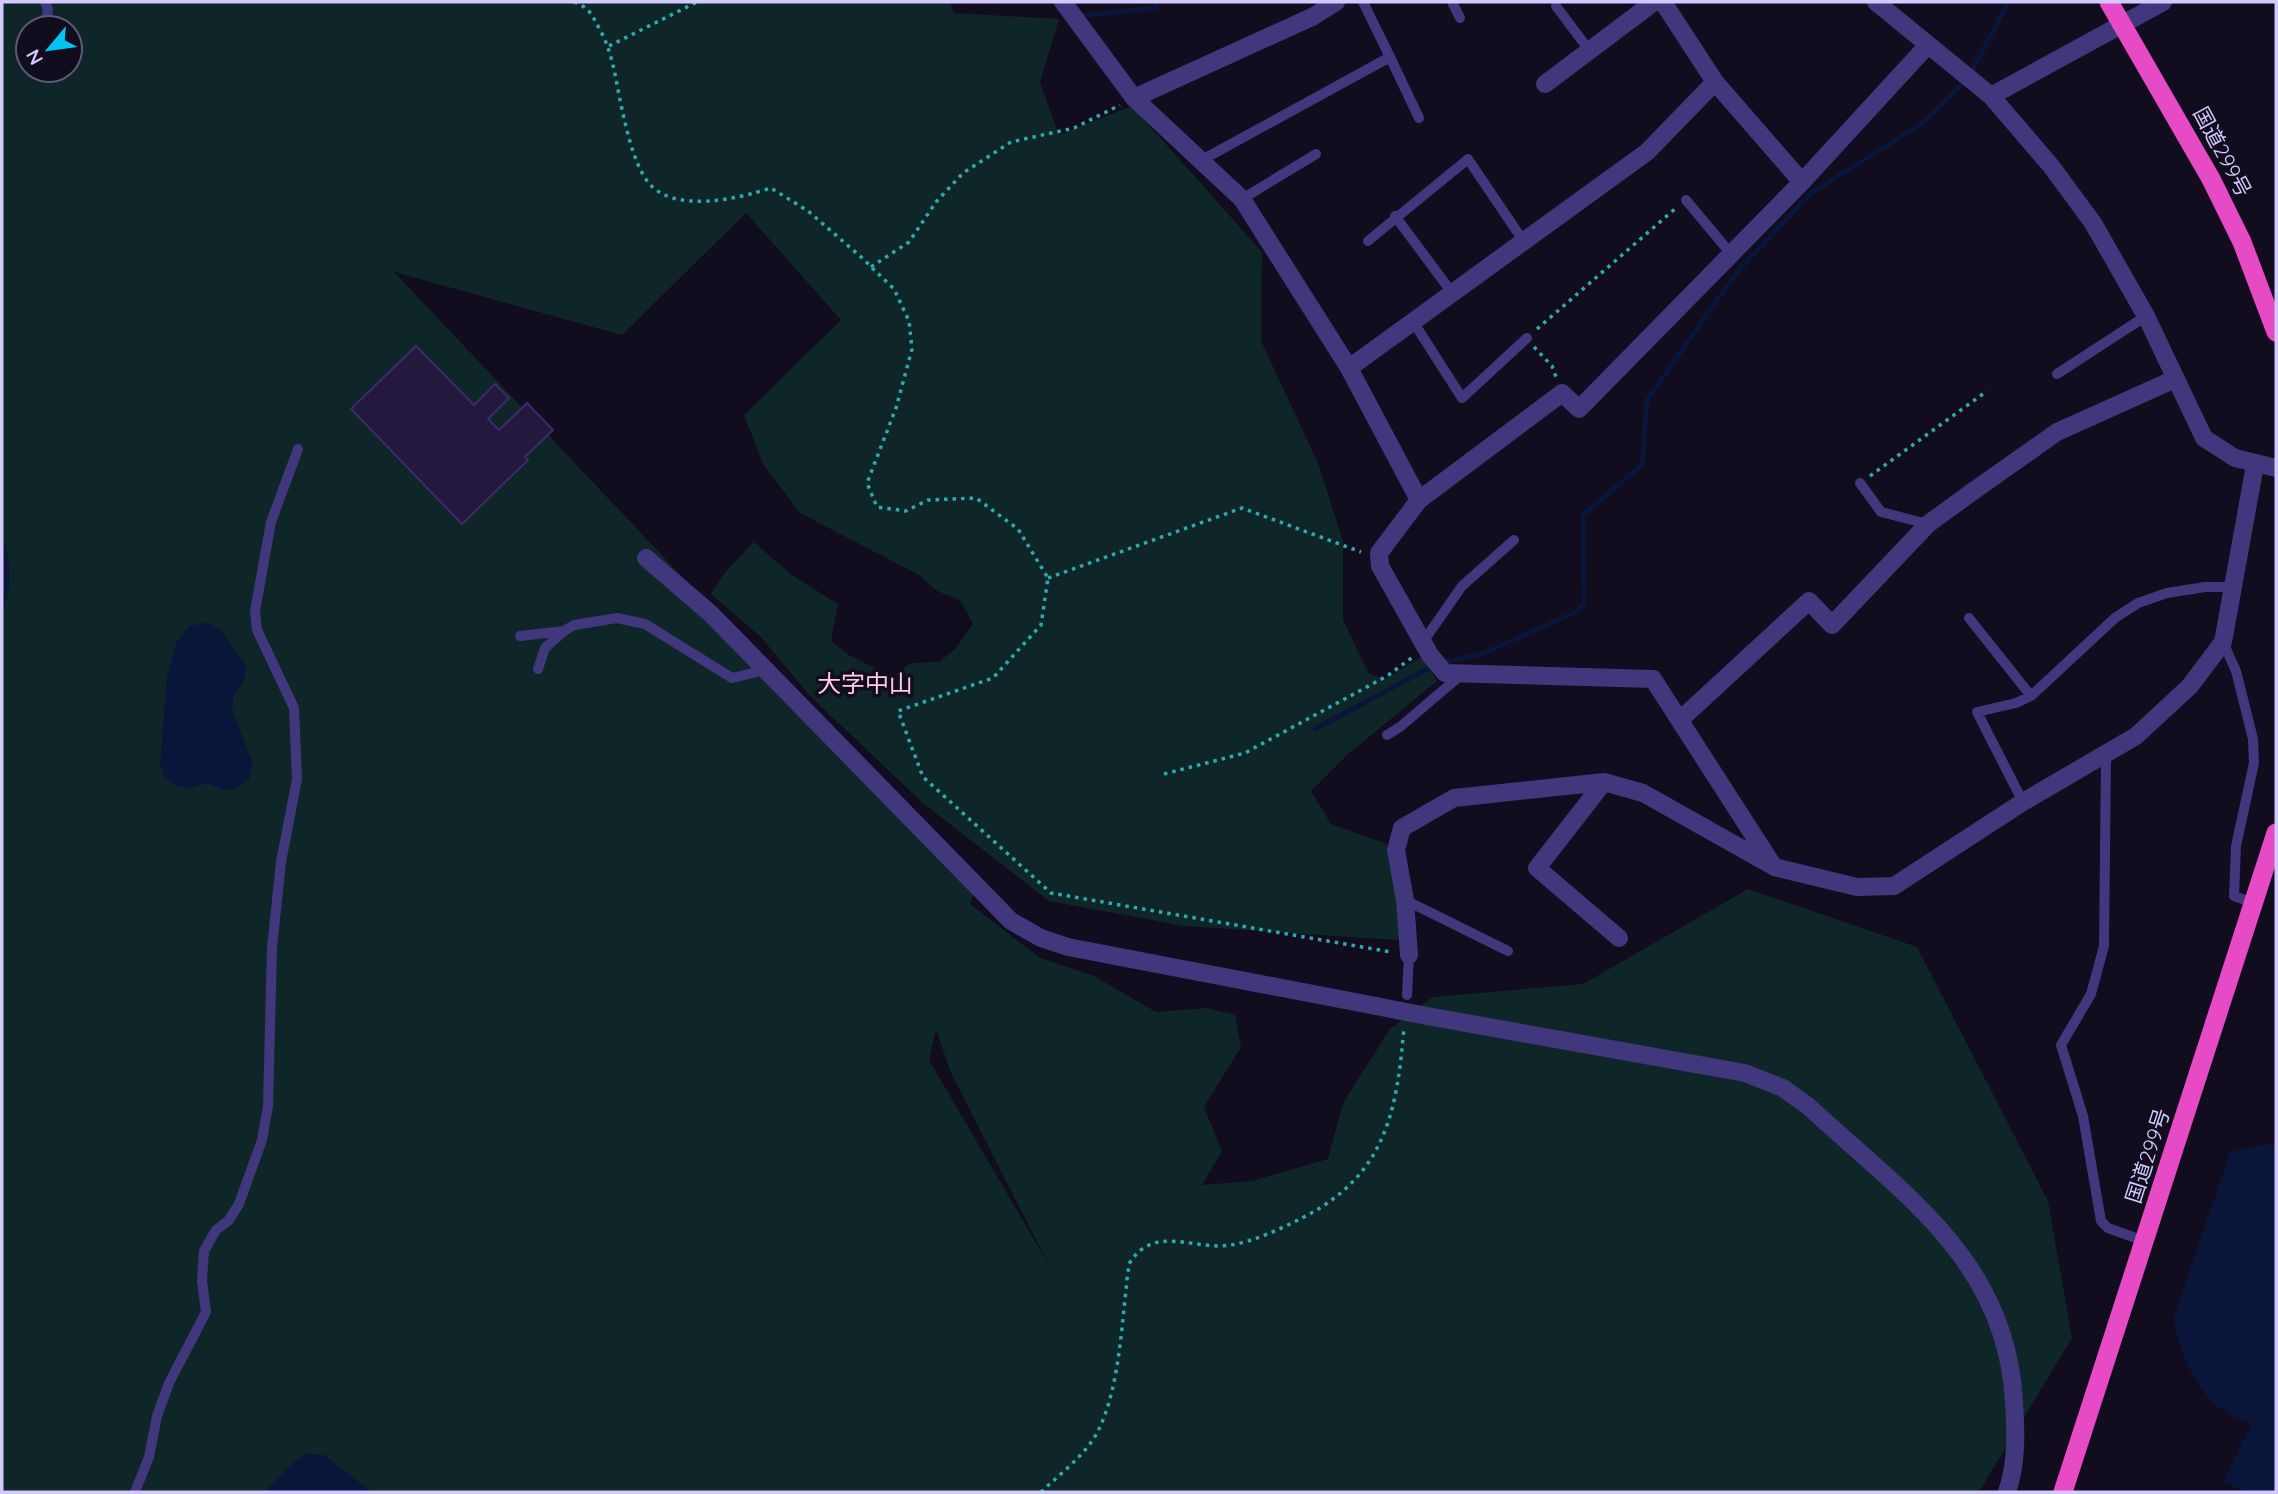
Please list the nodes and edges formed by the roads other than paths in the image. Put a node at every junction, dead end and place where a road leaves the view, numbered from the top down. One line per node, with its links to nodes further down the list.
1 (1063, 2): 19 (street)
2 (1336, 2): 19 (street)
3 (1363, 2): 15 (lane)
4 (1452, 2): 11 (lane)
5 (1654, 2): 14 (street)
6 (1663, 2): 16 (street)
7 (1875, 2): 13 (street)
8 (2109, 2): 12 (highway, 国道299号)
9 (2163, 2): 12 (street)
10 (1556, 6): 14 (lane)
11 (1460, 18)
12 (2122, 24): 18 (street); 33 (highway, 国道299号)
13 (1927, 46): 18 (street); 23 (street)
14 (1589, 50): 17 (street)
15 (1390, 57): 20 (lane); 22 (lane)
16 (1714, 82): 23 (street); 28 (street)
17 (1545, 84)
18 (1991, 96): 31 (street)
19 (1134, 98): 22 (street)
20 (1419, 118)
21 (1316, 155): 24 (lane)
22 (1200, 161): 24 (street)
23 (1802, 182): 29 (street)
24 (1242, 199): 35 (street)
25 (1686, 200): 29 (lane)
26 (1395, 216): 27 (lane); 28 (lane); 30 (lane)
27 (1367, 242)
28 (1524, 242): 30 (street)
29 (1731, 254): 42 (street)
30 (1453, 294): 32 (street)
31 (2146, 316): 36 (lane); 37 (street)
32 (1414, 323): 34 (lane); 35 (street)
33 (2276, 332)
34 (1527, 338)
35 (1349, 368): 42 (street)
36 (2057, 374)
37 (2175, 379): 39 (street); 43 (street)
38 (298, 449): 70 (lane)
39 (2255, 465): 40 (street); 46 (street)
40 (2276, 468)
41 (1860, 483): 43 (lane)
42 (1419, 500): 51 (street)
43 (1928, 524): 56 (street)
44 (1514, 540): 51 (lane)
45 (646, 558): 53 (street)
46 (2235, 587): 50 (street); 55 (lane)
47 (1969, 618): 55 (lane)
48 (564, 631): 49 (lane); 52 (lane); 53 (lane)
49 (520, 636)
50 (2223, 642): 58 (street); 64 (lane)
51 (1424, 645): 54 (street)
52 (538, 669)
53 (765, 670): 71 (street, bridge)
54 (1464, 672): 56 (street); 57 (lane)
55 (2032, 696): 60 (lane)
56 (1681, 719): 62 (street)
57 (1387, 735)
58 (2106, 756): 60 (street); 69 (lane)
59 (1604, 782): 62 (street); 63 (street); 65 (street)
60 (2022, 802): 62 (street)
61 (2276, 833): 64 (highway, 国道299号)
62 (1774, 867)
63 (1405, 900): 66 (lane); 67 (street)
64 (2253, 903): 69 (highway, 国道299号)
65 (1619, 938)
66 (1508, 951)
67 (1409, 955): 68 (lane)
68 (1407, 995)
69 (2144, 1241): 72 (highway, 国道299号)
70 (135, 1492)
71 (2007, 1492)
72 (2063, 1492)

